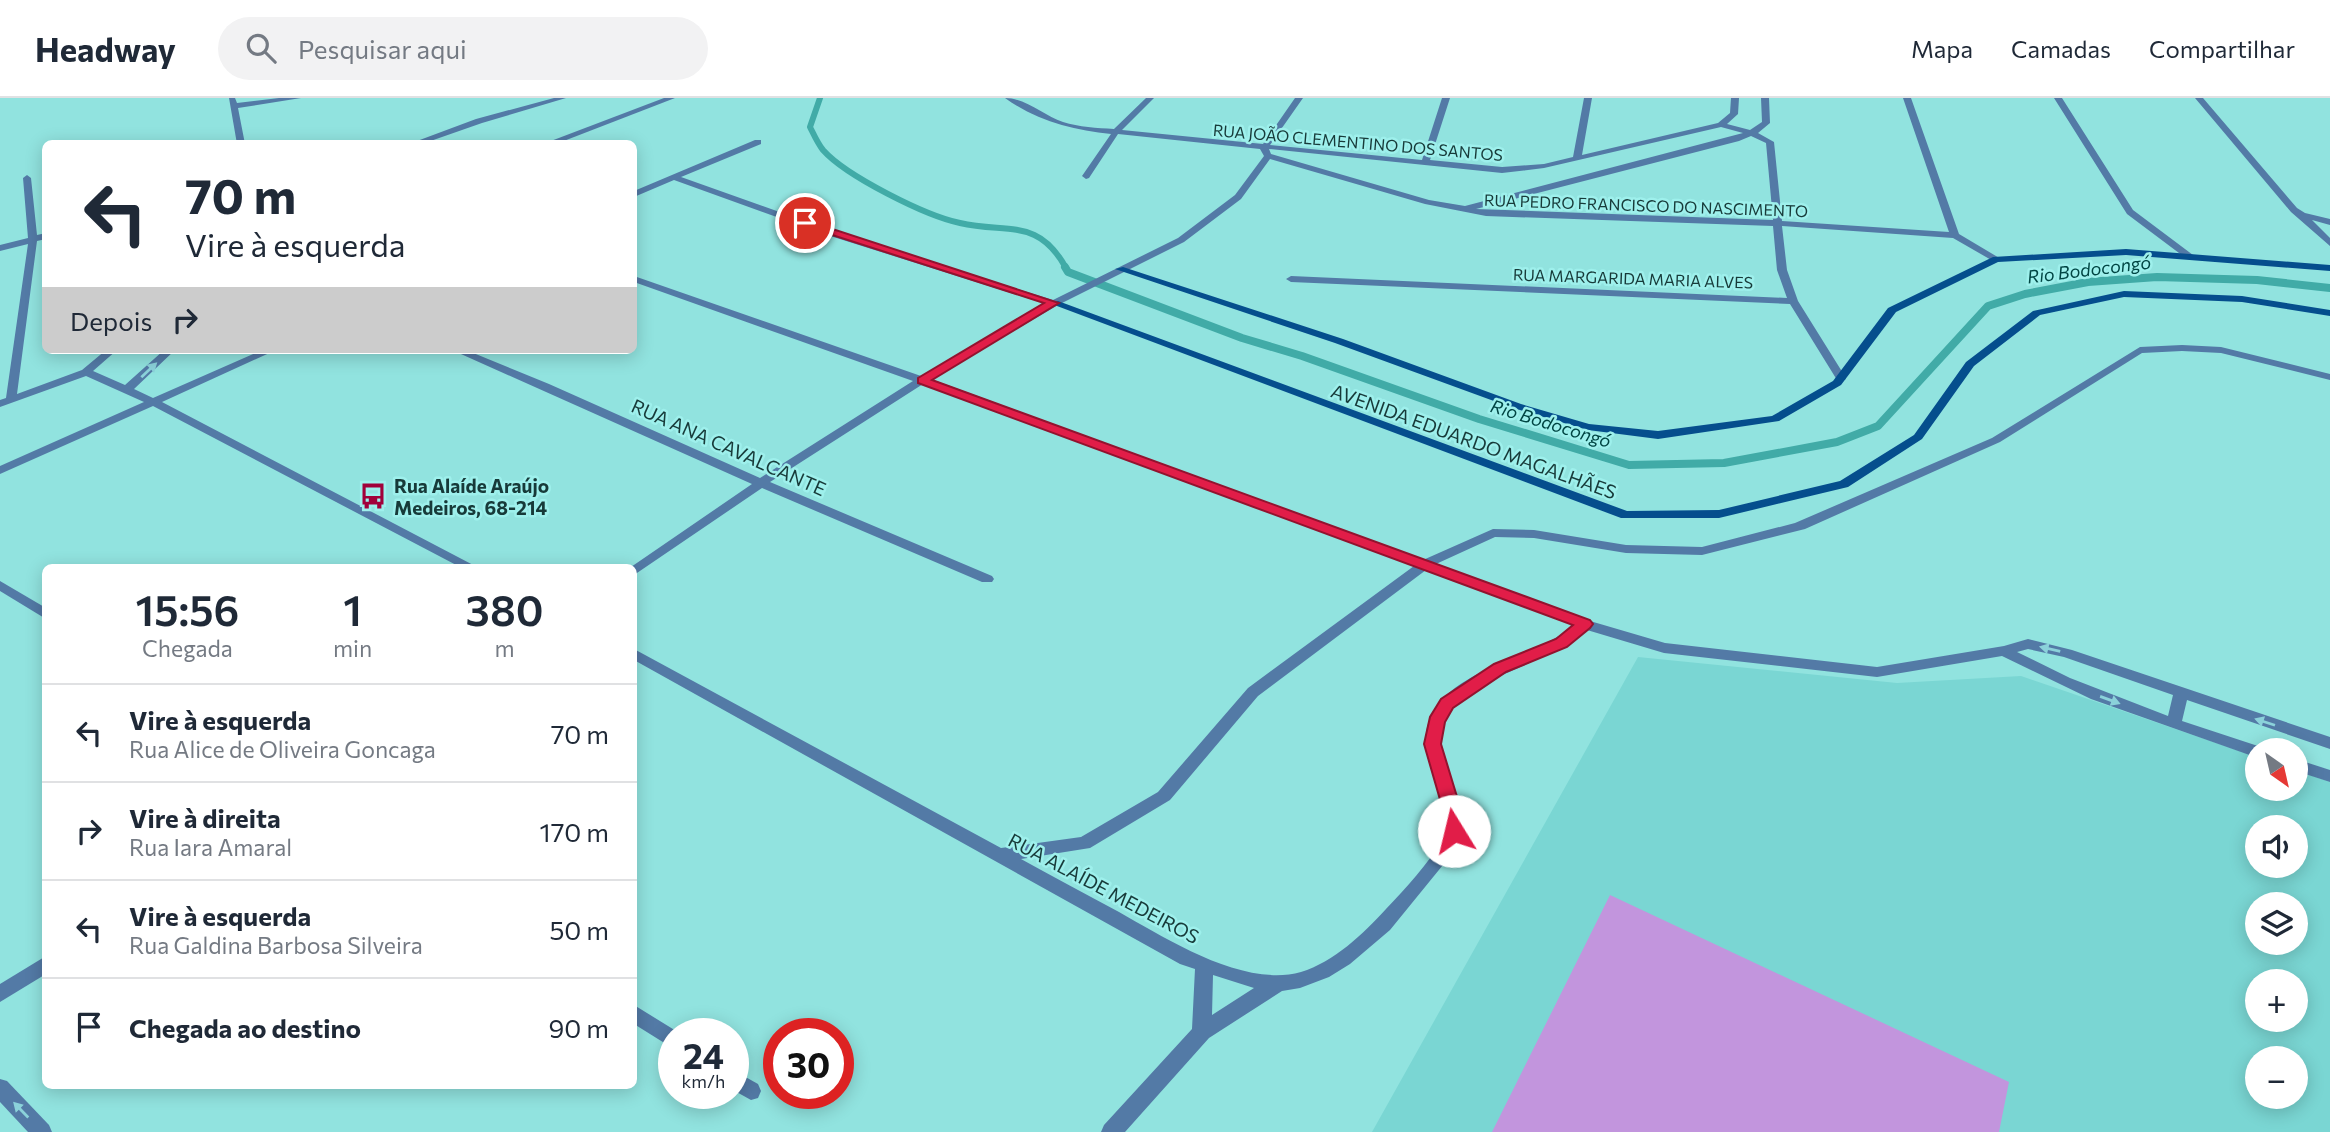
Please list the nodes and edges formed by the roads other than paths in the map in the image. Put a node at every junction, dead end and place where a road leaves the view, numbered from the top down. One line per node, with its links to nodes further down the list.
1 (297, 98): 14 (street)
2 (562, 98): 19 (street)
3 (671, 98): 20 (street)
4 (1009, 98): 16 (street, RUA JOÃO CLEMENTINO DOS SANTOS)
5 (1150, 98): 16 (street)
6 (1298, 98): 22 (street)
7 (1446, 98): 24 (street)
8 (1588, 98): 23 (street)
9 (1765, 98): 17 (street)
10 (1907, 98): 33 (street)
11 (2058, 98): 38 (street)
12 (2199, 98): 30 (street)
13 (1735, 101): 15 (street)
14 (233, 102): 18 (street)
15 (1721, 125): 17 (street); 23 (street, RUA JOÃO CLEMENTINO DOS SANTOS)
16 (1115, 133): 22 (street, RUA JOÃO CLEMENTINO DOS SANTOS); 25 (street)
17 (1752, 133): 29 (street); 32 (street, RUA MARGARIDA MARIA ALVES)
18 (239, 140)
19 (424, 140)
20 (558, 140)
21 (758, 142): 26 (street)
22 (1266, 152): 24 (street, RUA JOÃO CLEMENTINO DOS SANTOS); 29 (street, RUA PEDRO FRANCISCO DO NASCIMENTO); 41 (street)
23 (1577, 159): 24 (street, RUA JOÃO CLEMENTINO DOS SANTOS)
24 (1425, 164)
25 (1086, 176)
26 (672, 177): 28 (street); 45 (street)
27 (27, 178): 35 (street)
28 (637, 193)
29 (1460, 210): 32 (street, RUA PEDRO FRANCISCO DO NASCIMENTO)
30 (2302, 215): 31 (street); 36 (street)
31 (2330, 222)
32 (1776, 223): 33 (street, RUA PEDRO FRANCISCO DO NASCIMENTO); 44 (street, RUA MARGARIDA MARIA ALVES)
33 (1955, 235): 39 (street)
34 (42, 237): 35 (street)
35 (33, 239): 37 (street); 57 (street)
36 (2330, 243)
37 (0, 248)
38 (2190, 257): 39 (street); 40 (street)
39 (1997, 259): 53 (street)
40 (2330, 268)
41 (1116, 271): 45 (street); 53 (street)
42 (1291, 279): 44 (street, RUA MARGARIDA MARIA ALVES)
43 (637, 280): 54 (street)
44 (1793, 301): 53 (street)
45 (1054, 303): 46 (street, AVENIDA EDUARDO MAGALHÃES); 54 (street)
46 (2330, 313)
47 (107, 354): 51 (street)
48 (166, 354): 55 (street, one-way to 48)
49 (262, 354): 56 (street)
50 (467, 354): 59 (street, RUA ANA CAVALCANTE)
51 (86, 372): 55 (street); 57 (street)
52 (2330, 377): 61 (street)
53 (1840, 378)
54 (922, 380): 59 (street); 61 (street)
55 (127, 390): 56 (street)
56 (151, 401): 58 (street); 60 (street)
57 (6, 402)
58 (0, 470)
59 (761, 483): 62 (street); 63 (street, RUA ANA CAVALCANTE)
60 (464, 564)
61 (1425, 564): 66 (street); 75 (street)
62 (637, 569)
63 (986, 579)
64 (0, 584): 65 (street)
65 (42, 612)
66 (1585, 624): 67 (street); 78 (street, RUA ALAÍDE MEDEIROS)
67 (2004, 651): 69 (street, one-way to 67); 70 (street, one-way to 70)
68 (637, 656): 75 (street, RUA ALAÍDE MEDEIROS)
69 (2181, 693): 70 (street); 71 (street, one-way to 69)
70 (2174, 723): 72 (street)
71 (2330, 743)
72 (2245, 748)
73 (2308, 769): 74 (street)
74 (2330, 776)
75 (999, 855): 76 (street, RUA ALAÍDE MEDEIROS)
76 (1204, 964): 78 (street, RUA ALAÍDE MEDEIROS); 82 (street)
77 (42, 967): 79 (street)
78 (1278, 983): 82 (street)
79 (0, 994)
80 (637, 1016): 81 (street)
81 (658, 1030)
82 (1202, 1032): 85 (street)
83 (0, 1088): 84 (street, one-way to 83)
84 (42, 1132)
85 (1111, 1132)

